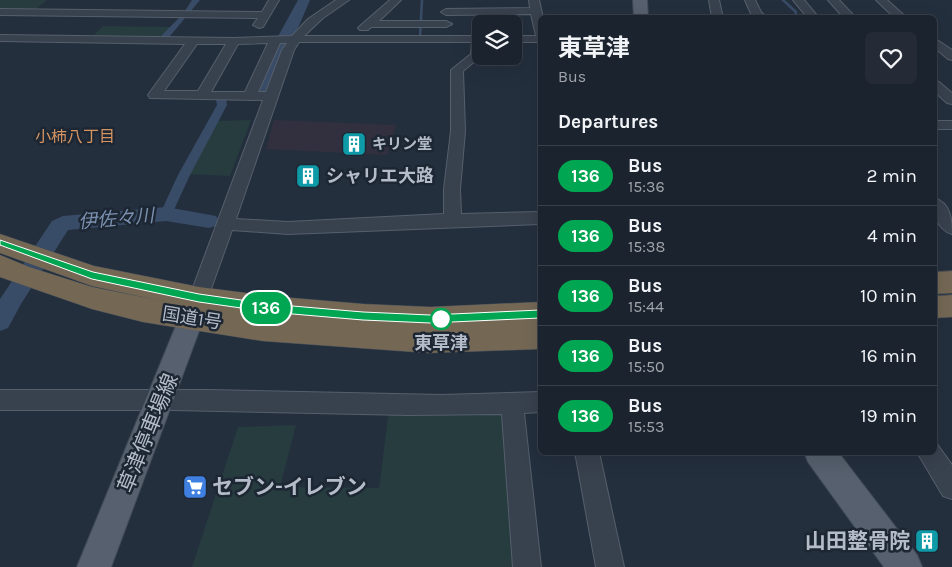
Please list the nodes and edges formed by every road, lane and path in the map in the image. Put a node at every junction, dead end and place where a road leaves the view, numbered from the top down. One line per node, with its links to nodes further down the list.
1 (126, 0): 14 (street)
2 (274, 0): 15 (street)
3 (344, 0): 29 (street)
4 (396, 0): 22 (street)
5 (640, 0): 16 (main road)
6 (714, 0): 17 (street)
7 (750, 0): 18 (street)
8 (798, 0): 19 (street)
9 (833, 0): 20 (street)
10 (881, 0): 21 (street)
11 (446, 6): 13 (street); 23 (street)
12 (0, 12): 14 (street)
13 (537, 12)
14 (112, 13): 15 (street); 28 (street)
15 (265, 15): 34 (street)
16 (640, 15)
17 (717, 15)
18 (758, 15)
19 (811, 15)
20 (848, 15)
21 (898, 15)
22 (369, 24): 23 (street); 30 (street)
23 (446, 24): 31 (street)
24 (937, 36): 25 (street)
25 (952, 37)
26 (0, 38): 28 (street)
27 (472, 38): 31 (street)
28 (84, 39): 36 (street)
29 (294, 39): 30 (street); 35 (street); 44 (street)
30 (352, 39): 31 (street)
31 (446, 39)
32 (522, 39): 33 (street)
33 (538, 39)
34 (249, 40): 35 (street); 37 (street)
35 (275, 40): 43 (street)
36 (193, 41): 37 (street); 42 (street)
37 (234, 41): 42 (street)
38 (937, 44): 39 (street)
39 (952, 56)
40 (472, 60): 50 (street)
41 (937, 88): 45 (street)
42 (202, 95): 43 (street)
43 (250, 96): 44 (street)
44 (271, 96): 51 (street)
45 (952, 100)
46 (952, 124): 47 (street)
47 (937, 125)
48 (937, 208): 52 (street)
49 (538, 218): 50 (street)
50 (453, 220): 51 (street)
51 (226, 224): 59 (street)
52 (952, 228)
53 (0, 243): 54 (highway, 国道1号)
54 (26, 266): 59 (highway, 国道1号)
55 (952, 282): 56 (highway)
56 (937, 283)
57 (952, 306): 58 (highway)
58 (937, 307)
59 (196, 308): 60 (highway, 国道1号); 61 (highway, 国道1号); 62 (main road, 草津停車場線)
60 (538, 314)
61 (538, 336)
62 (161, 398): 63 (street); 65 (street); 70 (main road, 草津停車場線)
63 (0, 400)
64 (538, 402): 65 (street)
65 (512, 404): 71 (street)
66 (588, 455): 72 (street)
67 (821, 455): 73 (main road)
68 (931, 455): 69 (street)
69 (952, 487)
70 (94, 567)
71 (526, 567)
72 (610, 567)
73 (905, 567)

